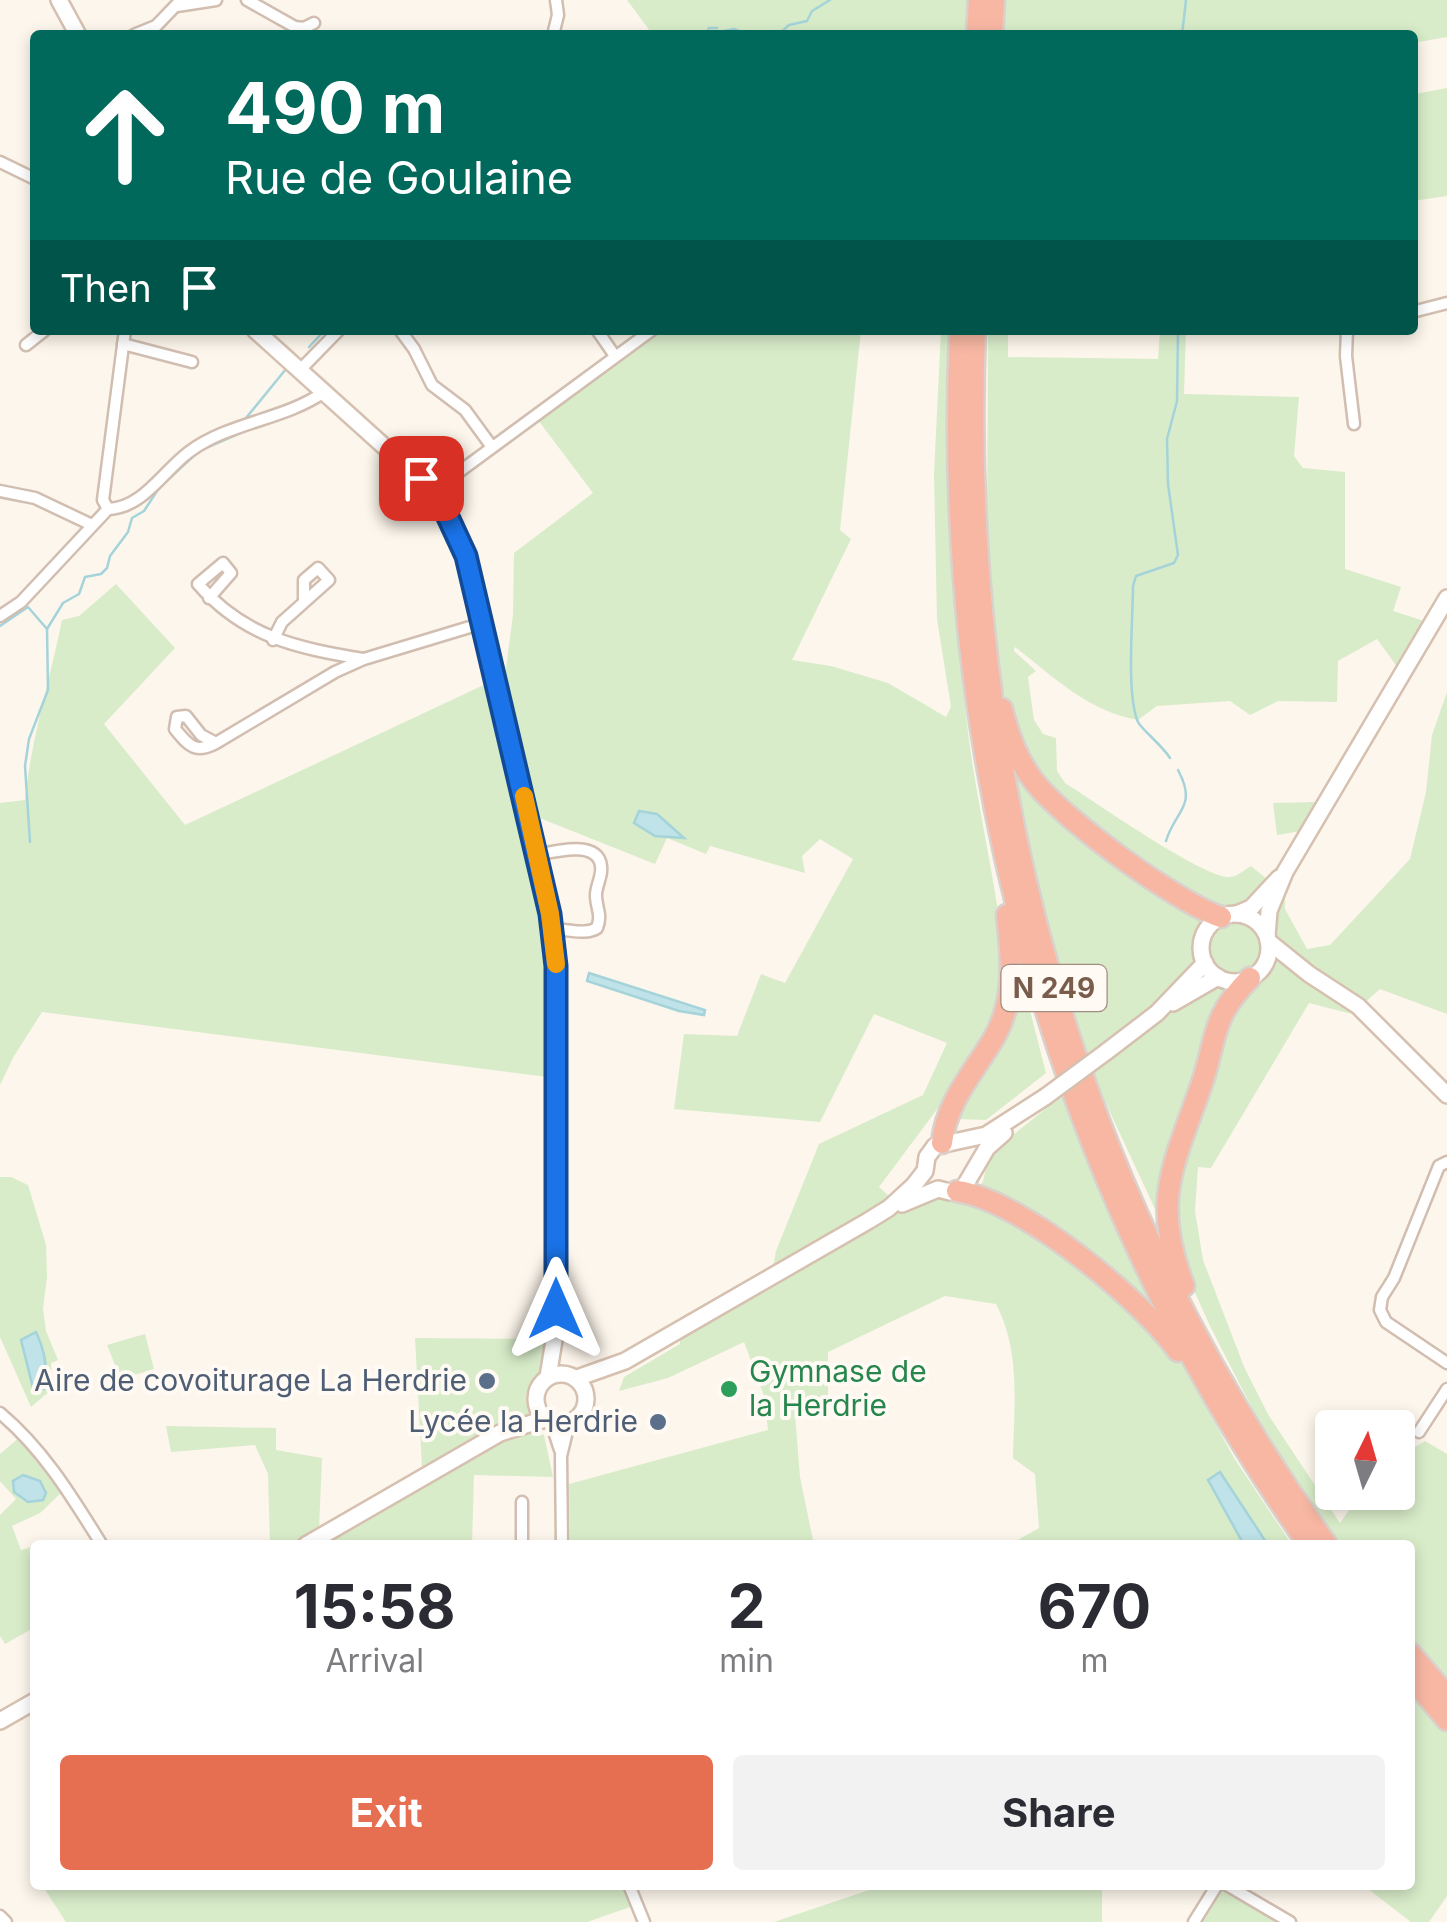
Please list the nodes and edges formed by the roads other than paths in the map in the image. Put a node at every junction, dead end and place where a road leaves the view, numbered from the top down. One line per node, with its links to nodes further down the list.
1 (59, 0): 9 (main road)
2 (216, 0): 7 (street)
3 (247, 0): 8 (street)
4 (556, 0): 11 (street)
5 (979, 0): 12 (highway)
6 (994, 0): 13 (highway)
7 (179, 3): 10 (street)
8 (314, 23)
9 (75, 30)
10 (146, 30)
11 (554, 30)
12 (977, 30)
13 (992, 30)
14 (0, 162): 15 (street)
15 (30, 177)
16 (1447, 303): 17 (street)
17 (1418, 310)
18 (39, 335): 29 (street)
19 (124, 335): 28 (street)
20 (261, 335): 32 (main road)
21 (334, 335): 32 (street)
22 (404, 335): 35 (street)
23 (600, 335): 30 (street)
24 (645, 335): 30 (street)
25 (960, 335): 52 (highway, N 249)
26 (975, 335): 42 (highway, N 249)
27 (1347, 335): 34 (street)
28 (123, 344): 31 (street); 38 (street)
29 (26, 345)
30 (614, 356): 35 (street)
31 (192, 362)
32 (300, 370): 33 (main road)
33 (324, 392): 37 (main road); 38 (street)
34 (1354, 424)
35 (492, 448): 37 (street)
36 (0, 491): 39 (street)
37 (433, 492): 45 (main road)
38 (108, 509): 39 (street)
39 (92, 524): 44 (street)
40 (210, 598): 46 (street)
41 (1447, 598): 53 (main road)
42 (979, 600): 54 (highway); 71 (highway, N 249)
43 (304, 602): 46 (street)
44 (0, 616)
45 (483, 623): 48 (street); 51 (main road)
46 (273, 640): 47 (street)
47 (333, 654): 48 (street); 49 (street)
48 (364, 659): 49 (street)
49 (336, 672): 50 (street)
50 (216, 743)
51 (537, 855): 55 (main road); 55 (street)
52 (1004, 863): 64 (highway); 82 (highway, N 249)
53 (1286, 872): 54 (main road); 56 (main road)
54 (1229, 916): 56 (main road); 57 (main road)
55 (552, 930): 70 (main road)
56 (1268, 939): 58 (main road); 59 (main road)
57 (1205, 963): 60 (main road); 61 (main road)
58 (1310, 974): 59 (main road); 62 (main road)
59 (1254, 975): 60 (main road); 71 (highway)
60 (1218, 977): 61 (main road)
61 (1156, 1013): 63 (main road, bridge)
62 (1447, 1095)
63 (1030, 1108): 64 (main road); 66 (main road)
64 (949, 1143): 66 (main road); 67 (main road)
65 (1447, 1162): 73 (street)
66 (975, 1165): 68 (main road)
67 (925, 1171): 68 (main road); 69 (main road)
68 (947, 1190): 69 (main road); 82 (highway)
69 (889, 1208): 72 (main road)
70 (556, 1328): 74 (main road); 75 (main road)
71 (1207, 1353): 92 (highway, N 249)
72 (625, 1360): 74 (main road); 77 (main road)
73 (1447, 1363)
74 (572, 1376): 75 (main road); 77 (main road)
75 (548, 1377): 78 (main road)
76 (1447, 1390): 83 (street)
77 (587, 1396): 81 (main road)
78 (536, 1400): 80 (main road); 84 (main road)
79 (0, 1413): 87 (street)
80 (548, 1420): 81 (main road); 84 (main road); 85 (street)
81 (569, 1423): 85 (street)
82 (1230, 1424): 91 (highway, N 249)
83 (1419, 1432)
84 (500, 1433): 88 (main road)
85 (561, 1456): 90 (street)
86 (522, 1502): 89 (street)
87 (99, 1540)
88 (315, 1540)
89 (522, 1540)
90 (562, 1540)
91 (1306, 1540)
92 (1325, 1540)
93 (1415, 1659): 95 (highway)
94 (1415, 1682): 97 (highway)
95 (1447, 1696)
96 (30, 1704): 98 (main road)
97 (1447, 1720)
98 (0, 1721)
99 (630, 1890): 104 (street)
100 (1214, 1890): 105 (street)
101 (1236, 1890): 106 (street)
102 (0, 1916): 103 (street)
103 (6, 1922)
104 (644, 1922)
105 (1194, 1922)
106 (1290, 1922)

